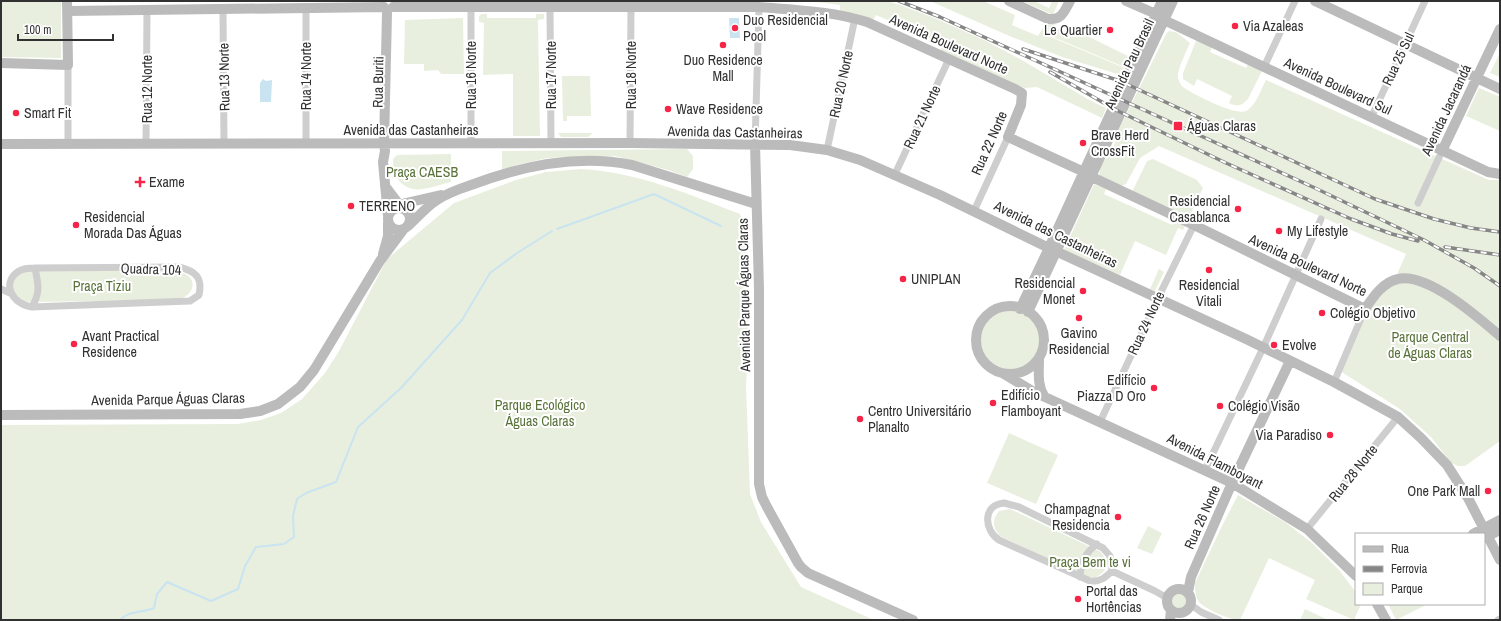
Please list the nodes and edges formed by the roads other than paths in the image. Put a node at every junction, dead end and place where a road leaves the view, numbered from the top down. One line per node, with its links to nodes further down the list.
1 (1009, 1): 2 (street)
2 (1070, 1)
3 (1126, 1): 18 (street, Avenida Boulevard Sul)
4 (1162, 1): 18 (street, Avenida Pau Brasil)
5 (1173, 1): 18 (street, Avenida Pau Brasil)
6 (1294, 1): 25 (street)
7 (1314, 1): 21 (street)
8 (1425, 1): 21 (street, Rua 25 Sul)
9 (67, 6): 17 (street, Avenida Boulevard Norte); 24 (street)
10 (389, 6): 11 (street, Avenida Boulevard Norte); 15 (street, Avenida Boulevard Norte); 40 (street, Rua Buriti)
11 (471, 6): 12 (street, Avenida Boulevard Norte); 36 (street, Rua 16 Norte)
12 (550, 7): 13 (street, Avenida Boulevard Norte); 37 (street, Rua 17 Norte)
13 (631, 7): 14 (street, Avenida Boulevard Norte); 31 (street, Rua 18 Norte)
14 (759, 7): 19 (street, Avenida Boulevard Norte); 38 (street)
15 (306, 8): 16 (street, Avenida Boulevard Norte); 35 (street, Rua 14 Norte)
16 (223, 9): 17 (street, Avenida Boulevard Norte); 34 (street, Rua 13 Norte)
17 (147, 10): 33 (street, Rua 12 Norte)
18 (1160, 17): 25 (street, Avenida Boulevard Sul); 45 (street, Avenida Pau Brasil)
19 (855, 18): 22 (street, Avenida Boulevard Norte); 41 (street, Rua 20 Norte)
20 (1500, 29): 26 (street, Avenida Jacarandá)
21 (1405, 44): 26 (street); 29 (street, Rua 25 Sul)
22 (949, 59): 27 (street, Avenida Boulevard Norte); 43 (street, Rua 21 Norte)
23 (1, 64): 24 (street)
24 (68, 65): 39 (street)
25 (1264, 67): 29 (street, Avenida Boulevard Sul)
26 (1477, 78): 28 (street); 42 (street, Avenida Jacarandá)
27 (1016, 89): 30 (street, Rua 22 Norte)
28 (1500, 89)
29 (1371, 118): 42 (street, Avenida Boulevard Sul)
30 (1008, 137): 45 (street, Avenida Boulevard Norte); 51 (street, Rua 22 Norte)
31 (630, 143): 37 (street, Avenida das Castanheiras); 38 (street, Avenida das Castanheiras)
32 (1, 144): 39 (street, Avenida das Castanheiras)
33 (146, 144): 34 (street, Avenida das Castanheiras); 39 (street, Avenida das Castanheiras)
34 (224, 144): 35 (street, Avenida das Castanheiras)
35 (306, 144): 40 (street, Avenida das Castanheiras)
36 (471, 144): 37 (street, Avenida das Castanheiras); 40 (street, Avenida das Castanheiras)
37 (551, 144)
38 (755, 144): 41 (street, Avenida das Castanheiras); 49 (street)
39 (68, 145)
40 (386, 146): 46 (street, Rua Buriti)
41 (827, 150): 43 (street, Avenida das Castanheiras)
42 (1442, 151): 44 (street, Avenida Boulevard Sul); 48 (street, Avenida Jacarandá)
43 (895, 174): 51 (street, Avenida das Castanheiras)
44 (1500, 174)
45 (1088, 175): 54 (street, Avenida Boulevard Norte); 56 (street, Avenida Pau Brasil)
46 (385, 186): 50 (street); 53 (street, Rua Buriti)
47 (451, 193): 49 (street, Avenida Parque Águas Claras); 50 (street, Avenida Parque Águas Claras); 55 (street, Avenida Parque Águas Claras)
48 (1418, 202)
49 (756, 204): 94 (street, Avenida Parque Águas Claras)
50 (399, 208): 53 (street); 55 (street)
51 (974, 210): 56 (street, Avenida das Castanheiras)
52 (1321, 219): 59 (street)
53 (388, 220): 55 (street); 57 (street, Avenida Parque Águas Claras)
54 (1194, 225): 59 (street, Avenida Boulevard Norte); 64 (street, Rua 24 Norte)
55 (406, 228): 57 (street, Avenida Parque Águas Claras)
56 (1053, 249): 64 (street, Avenida das Castanheiras); 67 (street, Avenida Pau Brasil)
57 (380, 261): 75 (street, Avenida Parque Águas Claras)
58 (35, 268): 60 (street, Quadra 104); 65 (street); 65 (street, Quadra 104)
59 (1295, 276): 66 (street, Avenida Boulevard Norte); 69 (street)
60 (10, 281): 61 (street, Quadra 104); 63 (street)
61 (1, 285)
62 (1, 289): 63 (street, Quadra 104)
63 (10, 293): 65 (street, Quadra 104)
64 (1158, 298): 69 (street, Avenida das Castanheiras); 77 (street, Rua 24 Norte)
65 (32, 307)
66 (1365, 309): 68 (street, Avenida Boulevard Norte); 73 (street)
67 (1024, 310): 70 (street); 72 (street)
68 (1500, 336)
69 (1263, 348): 71 (street, Avenida das Castanheiras); 78 (street)
70 (1039, 359): 72 (street); 74 (street)
71 (1290, 361): 73 (street, Avenida das Castanheiras); 79 (street, Rua 26 Norte)
72 (1004, 374): 74 (street, Avenida Flamboyant)
73 (1334, 382): 76 (street, Avenida das Castanheiras)
74 (1044, 396): 77 (street, Avenida Flamboyant)
75 (1, 415)
76 (1398, 417): 81 (street, Rua 28 Norte); 83 (street, Avenida das Castanheiras)
77 (1100, 422): 78 (street, Avenida Flamboyant)
78 (1205, 470): 79 (street, Avenida Flamboyant)
79 (1232, 483): 81 (street, Avenida Flamboyant); 90 (street, Rua 26 Norte)
80 (1500, 520): 84 (street)
81 (1308, 529): 88 (street, Avenida Flamboyant)
82 (1500, 530): 84 (street)
83 (1484, 533)
84 (1485, 534): 86 (street, Avenida das Castanheiras)
85 (1097, 544): 87 (street); 89 (street); 89 (street)
86 (1500, 560)
87 (1112, 571): 89 (street); 91 (street)
88 (1355, 575)
89 (1080, 577)
90 (1184, 591): 91 (street); 93 (street)
91 (1168, 596): 93 (street)
92 (1378, 605): 96 (street)
93 (1178, 613): 95 (street)
94 (913, 620)
95 (1219, 620)
96 (1386, 620)

